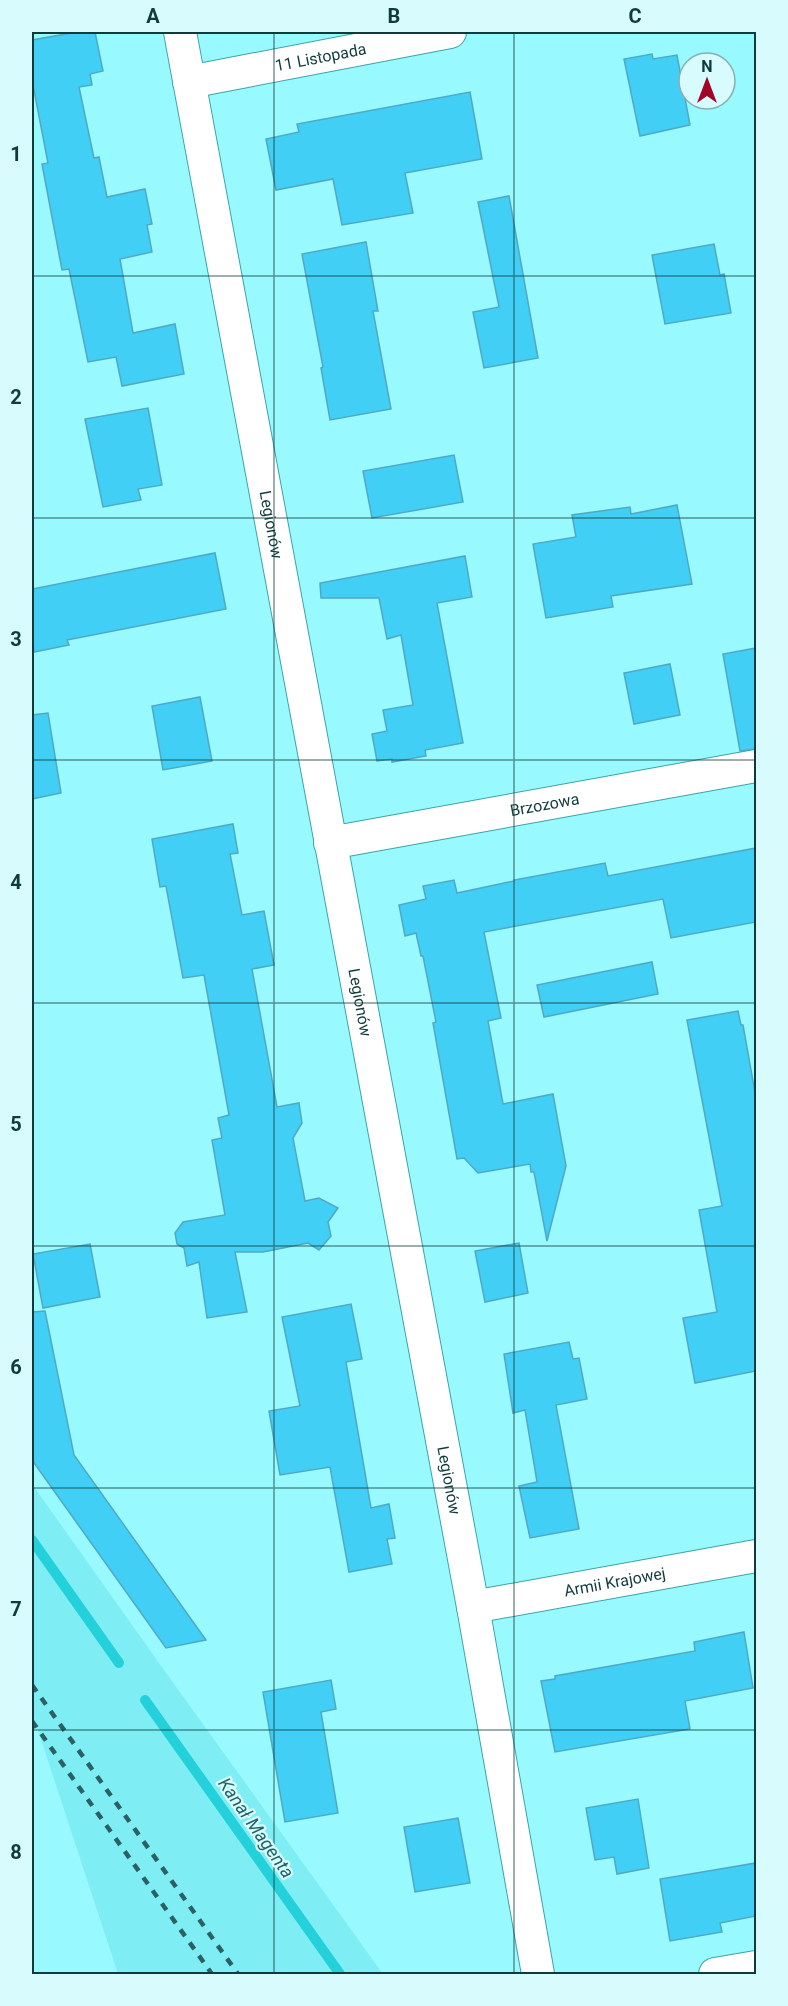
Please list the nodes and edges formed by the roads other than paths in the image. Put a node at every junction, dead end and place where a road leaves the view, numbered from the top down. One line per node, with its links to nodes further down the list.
1 (180, 32): 3 (street, Legionów)
2 (450, 32): 3 (street, 11 Listopada)
3 (189, 82): 5 (street, Legionów)
4 (756, 766): 5 (street, Brzozowa)
5 (330, 843): 7 (street, Legionów)
6 (756, 1556): 7 (street, Armii Krajowej)
7 (473, 1607): 9 (street, Legionów)
8 (756, 1967): 10 (street)
9 (538, 1974)
10 (715, 1974)

